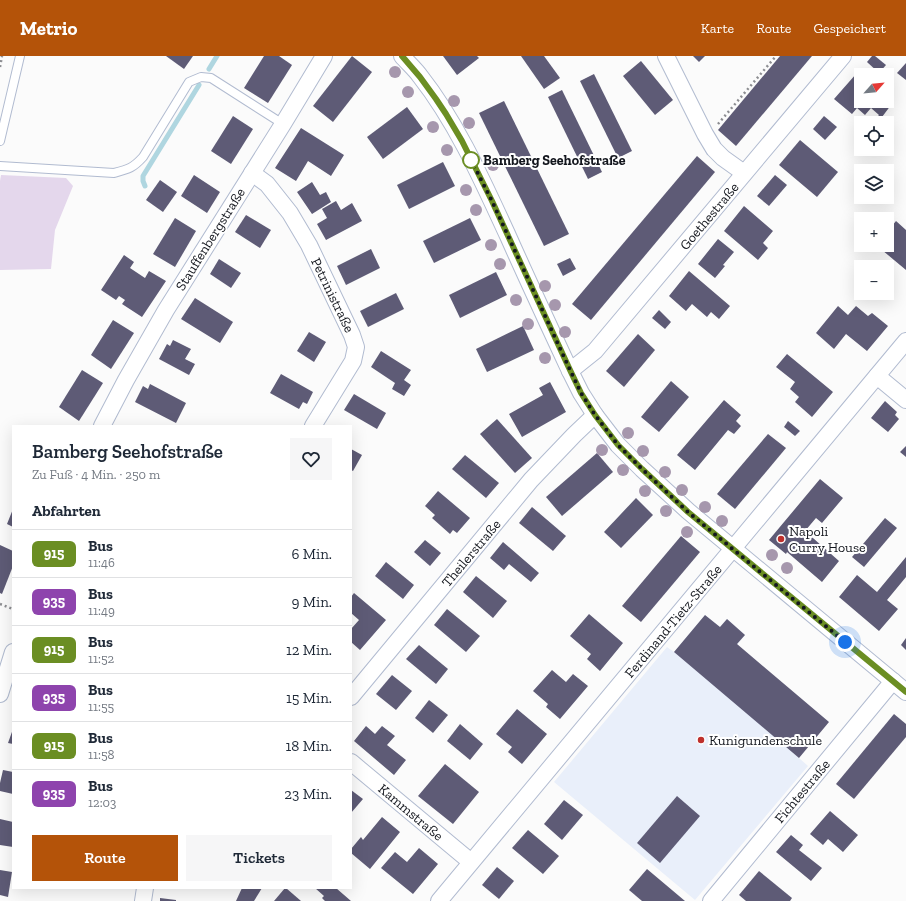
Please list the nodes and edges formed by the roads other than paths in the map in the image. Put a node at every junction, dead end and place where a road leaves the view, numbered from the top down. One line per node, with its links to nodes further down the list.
1 (20, 56): 7 (lane)
2 (324, 56): 6 (street, Stauffenbergstraße)
3 (402, 56): 12 (street)
4 (666, 56): 10 (street)
5 (843, 56): 10 (street, Goethestraße)
6 (282, 124): 8 (lane); 9 (street, Stauffenbergstraße)
7 (0, 141)
8 (0, 166)
9 (252, 173): 16 (street, Stauffenbergstraße); 17 (street, Petrinistraße)
10 (744, 173): 12 (street, Goethestraße)
11 (906, 341): 13 (street, Ferdinand-Tietz-Straße)
12 (570, 370): 15 (street)
13 (877, 376): 14 (street); 18 (street, Ferdinand-Tietz-Straße)
14 (906, 400)
15 (595, 415): 18 (street); 23 (street, Theilerstraße)
16 (103, 425)
17 (314, 425)
18 (733, 549): 20 (street); 25 (street, Ferdinand-Tietz-Straße)
19 (12, 655): 22 (street)
20 (893, 681): 21 (street); 29 (street, Fichtestraße)
21 (906, 692)
22 (0, 694)
23 (352, 696)
24 (352, 763): 25 (street, Kammstraße)
25 (471, 862): 28 (street, Ferdinand-Tietz-Straße)
26 (145, 889): 27 (street)
27 (143, 901)
28 (439, 901)
29 (711, 901)

